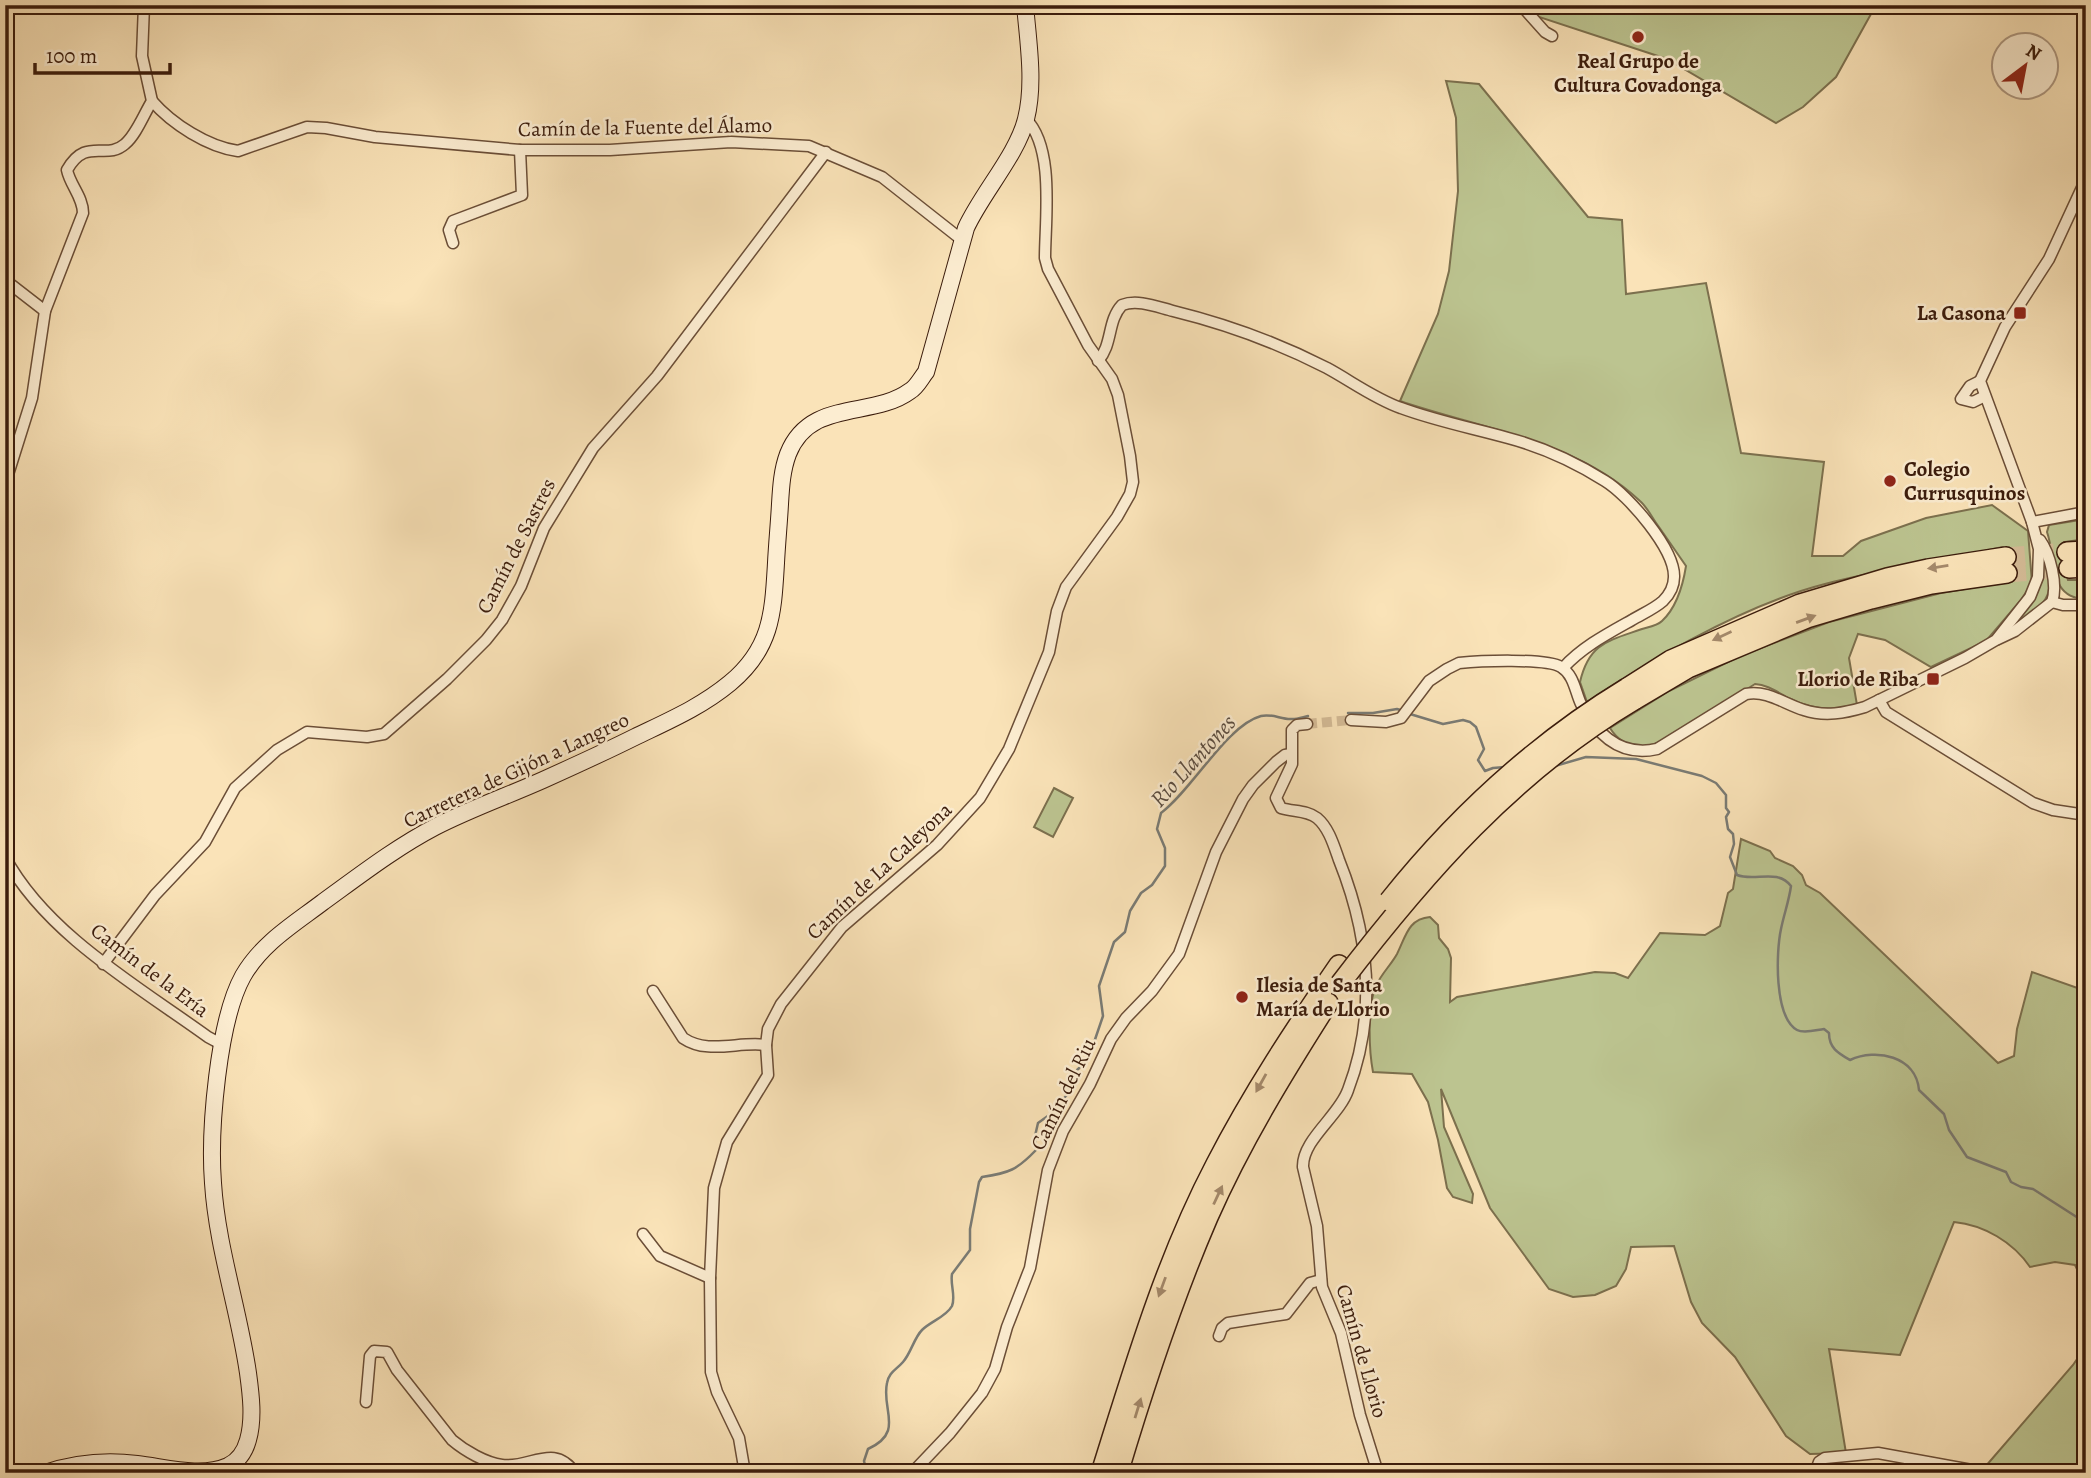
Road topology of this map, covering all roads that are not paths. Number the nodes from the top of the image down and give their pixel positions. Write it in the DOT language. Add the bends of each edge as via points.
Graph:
graph roads {
  1 [pos="144,5"];
  2 [pos="1025,5"];
  3 [pos="1521,5"];
  4 [pos="1552,36"];
  5 [pos="152,101"];
  6 [pos="1026,119"];
  7 [pos="520,150"];
  8 [pos="826,152"];
  9 [pos="2086,179"];
  10 [pos="962,240"];
  11 [pos="453,243"];
  12 [pos="5,280"];
  13 [pos="45,311"];
  14 [pos="1098,361"];
  15 [pos="1980,381"];
  16 [pos="1985,396"];
  17 [pos="5,484"];
  18 [pos="2086,512"];
  19 [pos="2034,527"];
  20 [pos="2006,565"];
  21 [pos="2052,602"];
  22 [pos="2086,605"];
  23 [pos="1996,640"];
  24 [pos="1563,668"];
  25 [pos="1879,700"];
  26 [pos="1351,720"];
  27 [pos="1307,724"];
  28 [pos="1292,754"];
  29 [pos="2086,815"];
  30 [pos="6,859"];
  31 [pos="103,964"];
  32 [pos="1339,974"];
  33 [pos="653,991"];
  34 [pos="223,1045"];
  35 [pos="766,1045"];
  36 [pos="643,1234"];
  37 [pos="710,1278"];
  38 [pos="1321,1280"];
  39 [pos="1219,1336"];
  40 [pos="366,1402"];
  41 [pos="45,1473"];
  42 [pos="575,1473"];
  43 [pos="745,1473"];
  44 [pos="912,1473"];
  45 [pos="1101,1473"];
  46 [pos="1118,1473"];
  47 [pos="1378,1473"];
  48 [pos="1815,1473"];
  49 [pos="1988,1473"];
  1 -- 5 [label="street" via="142,57"];
  2 -- 6 [label="street, Carretera de Gijón a Langreo"];
  3 -- 4 [label="street"];
  5 -- 7 [label="street, Camín de la Fuente del Álamo" via="162,113 228,149 249,148 307,127"];
  5 -- 13 [label="street" via="126,144 80,154 66,170 83,213"];
  6 -- 10 [label="street, Carretera de Gijón a Langreo"];
  6 -- 14 [label="street, Camín de La Caleyona" via="1037,139 1047,177 1048,270"];
  7 -- 8 [label="street, Camín de la Fuente del Álamo" via="730,142 809,146"];
  7 -- 11 [label="street" via="522,195 453,220 449,230"];
  8 -- 10 [label="street, Camín de la Fuente del Álamo" via="883,177"];
  8 -- 31 [label="street, Camín de Sastres" via="657,376 593,448 544,527 521,586 486,640 384,734 307,732 277,750 235,788 205,842 155,895"];
  9 -- 15 [label="street" via="2049,259 2005,327"];
  10 -- 34 [label="street, Carretera de Gijón a Langreo" via="934,349 913,390 811,424 787,456 774,609 766,639 751,663 695,708 433,828 277,936 242,978"];
  12 -- 13 [label="street"];
  13 -- 17 [label="street" via="32,398"];
  14 -- 24 [label="street" via="1122,305 1138,303 1217,321 1325,367 1401,408 1554,454 1616,488 1648,523 1669,556 1672,587 1662,601 1584,648"];
  14 -- 35 [label="street, Camín de La Caleyona" via="1118,396 1133,482 1117,517 1066,587 1049,652 1004,760 970,812 842,927 773,1018"];
  15 -- 16 [label="street"];
  15 -- 16 [label="street" via="1961,399 1973,402"];
  16 -- 19 [label="street"];
  18 -- 19 [label="street"];
  19 -- 21 [label="street" via="2045,547"];
  19 -- 23 [label="street" via="2038,577 2030,597"];
  20 -- 32 [label="highway, bridge" via="1807,618 1630,694 1479,821"];
  21 -- 22 [label="street"];
  21 -- 23 [label="street"];
  23 -- 25 [label="street"];
  24 -- 25 [label="street" via="1603,735 1627,750 1641,752 1657,749 1746,694 1757,692 1821,714 1849,712"];
  24 -- 26 [label="street" via="1544,662 1459,663 1429,681 1395,721"];
  25 -- 29 [label="street" via="1886,712 2033,803"];
  27 -- 28 [label="street, Camín de Llorio" via="1292,730"];
  28 -- 38 [label="street, Camín de Llorio" via="1276,799 1281,808 1312,815 1324,825 1343,870 1367,966 1364,1026 1348,1093 1302,1160 1319,1234"];
  28 -- 44 [label="street, Camín del Riu" via="1276,762 1243,799 1216,852 1179,954 1111,1039 1048,1170 1030,1268 995,1369 982,1393"];
  30 -- 31 [label="street, Camín de la Ería" via="32,896"];
  31 -- 34 [label="street, Camín de la Ería"];
  32 -- 45 [label="highway, one-way" via="1273,1061 1193,1210 1158,1297"];
  46 -- 32 [label="highway, one-way" via="1149,1372 1208,1217"];
  33 -- 35 [label="street" via="689,1042 721,1047"];
  34 -- 41 [label="street, Carretera de Gijón a Langreo" via="211,1143 213,1186 250,1393 245,1449 227,1467 212,1472 100,1463"];
  35 -- 37 [label="street, Camín de La Caleyona" via="768,1074 727,1142 718,1169"];
  36 -- 37 [label="street" via="660,1256"];
  37 -- 43 [label="street, Camín de La Caleyona" via="711,1372 739,1438"];
  38 -- 39 [label="street" via="1310,1283 1286,1314 1228,1323"];
  38 -- 47 [label="street, Camín de Llorio" via="1341,1333"];
  40 -- 42 [label="street" via="370,1356 381,1350 461,1447 501,1465 558,1458"];
  48 -- 49 [label="street" via="1825,1458 1871,1453"];
}
